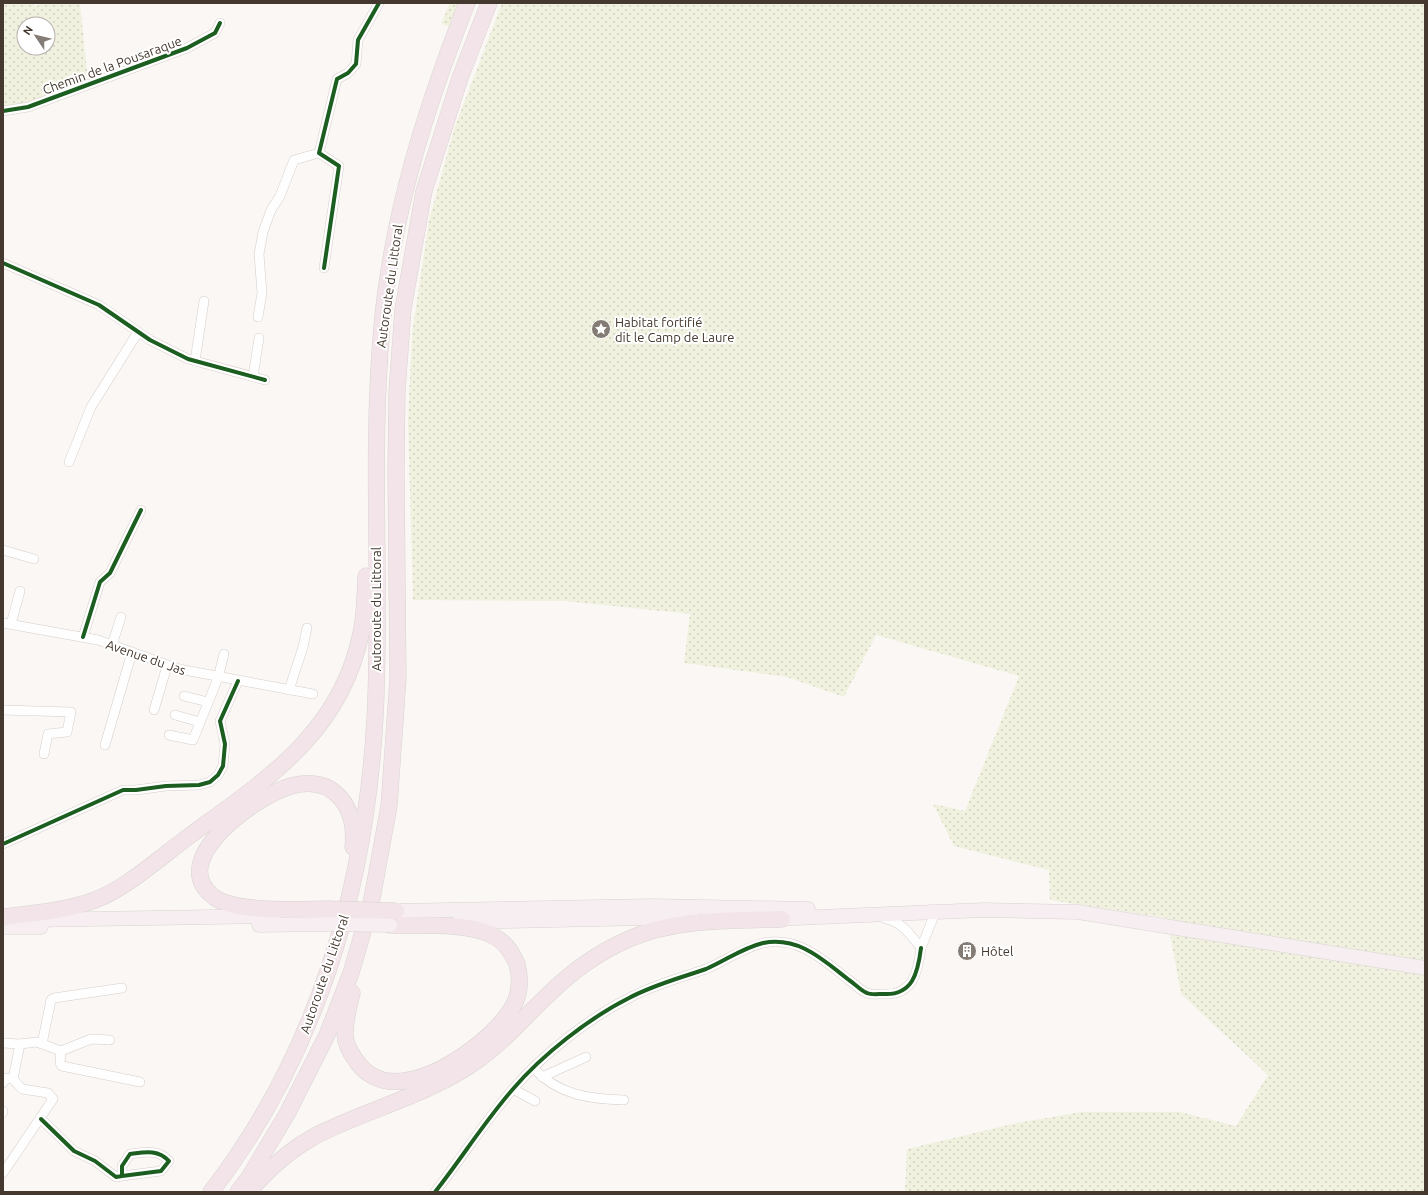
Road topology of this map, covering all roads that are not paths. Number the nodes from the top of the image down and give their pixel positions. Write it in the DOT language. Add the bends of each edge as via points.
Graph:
graph roads {
  1 [pos="379,3"];
  2 [pos="467,3"];
  3 [pos="489,3"];
  4 [pos="220,23"];
  5 [pos="3,111"];
  6 [pos="318,153"];
  7 [pos="3,263"];
  8 [pos="324,268"];
  9 [pos="204,301"];
  10 [pos="258,317"];
  11 [pos="138,332"];
  12 [pos="259,338"];
  13 [pos="195,361"];
  14 [pos="253,377"];
  15 [pos="265,380"];
  16 [pos="377,391"];
  17 [pos="69,462"];
  18 [pos="141,510"];
  19 [pos="3,550"];
  20 [pos="34,559"];
  21 [pos="20,591"];
  22 [pos="121,617"];
  23 [pos="7,623"];
  24 [pos="307,628"];
  25 [pos="83,637"];
  26 [pos="112,645"];
  27 [pos="132,652"];
  28 [pos="224,654"];
  29 [pos="167,666"];
  30 [pos="218,678"];
  31 [pos="398,679"];
  32 [pos="238,681"];
  33 [pos="289,690"];
  34 [pos="313,694"];
  35 [pos="184,696"];
  36 [pos="208,702"];
  37 [pos="3,710"];
  38 [pos="154,710"];
  39 [pos="175,715"];
  40 [pos="200,722"];
  41 [pos="169,735"];
  42 [pos="105,745"];
  43 [pos="44,754"];
  44 [pos="3,844"];
  45 [pos="924,910"];
  46 [pos="327,916"];
  47 [pos="396,916"];
  48 [pos="877,916"];
  49 [pos="3,917"];
  50 [pos="782,919"];
  51 [pos="3,920"];
  52 [pos="3,927"];
  53 [pos="908,931"];
  54 [pos="921,948"];
  55 [pos="1425,968"];
  56 [pos="122,988"];
  57 [pos="110,1040"];
  58 [pos="3,1043"];
  59 [pos="20,1044"];
  60 [pos="42,1044"];
  61 [pos="61,1051"];
  62 [pos="586,1057"];
  63 [pos="533,1068"];
  64 [pos="542,1077"];
  65 [pos="13,1079"];
  66 [pos="140,1082"];
  67 [pos="3,1083"];
  68 [pos="512,1089"];
  69 [pos="276,1091"];
  70 [pos="624,1100"];
  71 [pos="535,1101"];
  72 [pos="40,1119"];
  73 [pos="3,1173"];
  74 [pos="122,1176"];
  75 [pos="211,1192"];
  76 [pos="238,1192"];
  77 [pos="249,1192"];
  78 [pos="435,1192"];
  1 -- 6 [label="street" via="358,40 356,64 337,80"];
  2 -- 16 [label="highway, Autoroute du Littoral" via="439,73 399,212 389,266"];
  3 -- 31 [label="highway, Autoroute du Littoral" via="446,119 424,191 403,309 397,391"];
  4 -- 5 [label="street, Chemin de la Pousaraque" via="215,33 187,48 28,107"];
  6 -- 8 [label="street" via="339,166"];
  6 -- 10 [label="street" via="294,160 280,196 271,210 259,254 262,293"];
  7 -- 11 [label="street" via="99,305"];
  9 -- 13 [label="street"];
  11 -- 13 [label="street"];
  11 -- 17 [label="street" via="91,407"];
  12 -- 14 [label="street"];
  13 -- 14 [label="street"];
  14 -- 15 [label="street"];
  16 -- 49 [label="highway" via="365,605 361,634 351,668 330,712 306,743 260,784 116,889 96,900 74,907"];
  16 -- 69 [label="highway, Autoroute du Littoral" via="375,716 363,836 352,891 318,1001"];
  18 -- 25 [label="street" via="110,573 100,582"];
  19 -- 20 [label="street"];
  21 -- 23 [label="street"];
  22 -- 26 [label="street"];
  23 -- 25 [label="street, Avenue du Jas"];
  24 -- 33 [label="street"];
  25 -- 26 [label="street, Avenue du Jas"];
  26 -- 27 [label="street, Avenue du Jas"];
  27 -- 29 [label="street, Avenue du Jas"];
  27 -- 42 [label="street"];
  28 -- 30 [label="street"];
  29 -- 30 [label="street, Avenue du Jas"];
  29 -- 38 [label="street"];
  30 -- 32 [label="street, Avenue du Jas"];
  30 -- 36 [label="street"];
  31 -- 47 [label="highway" via="397,752 388,844 376,908 350,1002 345,1036 348,1049 364,1070 389,1082 420,1078 467,1054 506,1017 516,1001 519,982 515,958 502,941 481,931"];
  31 -- 76 [label="highway, Autoroute du Littoral" via="384,841 371,904 351,973 327,1035 306,1078"];
  32 -- 33 [label="street, Avenue du Jas"];
  32 -- 44 [label="street" via="220,721 225,744 223,766 210,782 123,790"];
  33 -- 34 [label="street, Avenue du Jas"];
  35 -- 36 [label="street"];
  36 -- 40 [label="street"];
  37 -- 43 [label="street" via="71,712 67,732 48,734"];
  39 -- 40 [label="street"];
  40 -- 41 [label="street" via="193,740"];
  45 -- 47 [label="main road" via="653,906"];
  45 -- 48 [label="main road"];
  45 -- 53 [label="street" via="907,923"];
  45 -- 54 [label="street"];
  45 -- 55 [label="main road" via="1078,912"];
  46 -- 47 [label="highway, bridge"];
  46 -- 51 [label="main road"];
  46 -- 52 [label="main road"];
  46 -- 69 [label="highway" via="221,901 203,884 200,864 205,850 224,827 252,805 291,786 308,784 324,787 338,795 348,806 354,823 351,868 336,933"];
  47 -- 50 [label="main road"];
  48 -- 50 [label="main road"];
  48 -- 53 [label="street" via="894,920"];
  50 -- 77 [label="highway" via="672,926 630,939 602,953 576,970 548,994 493,1049 475,1063 417,1094 342,1123 314,1137 288,1154"];
  53 -- 54 [label="street"];
  54 -- 63 [label="street" via="919,969 908,987 889,995 868,994 804,947 786,942 762,944 629,998 561,1044"];
  56 -- 60 [label="street" via="51,1000"];
  57 -- 61 [label="street" via="91,1039"];
  58 -- 59 [label="street"];
  59 -- 60 [label="street"];
  59 -- 65 [label="street"];
  60 -- 61 [label="street"];
  61 -- 66 [label="street" via="62,1066"];
  62 -- 64 [label="street"];
  63 -- 64 [label="street"];
  63 -- 68 [label="street"];
  64 -- 70 [label="street" via="559,1087 594,1099"];
  65 -- 67 [label="street" via="6,1078"];
  65 -- 72 [label="street" via="22,1089 48,1093 53,1099"];
  68 -- 71 [label="street"];
  68 -- 78 [label="street"];
  69 -- 75 [label="highway, Autoroute du Littoral" via="231,1167"];
  72 -- 73 [label="street"];
  72 -- 74 [label="street" via="74,1151 95,1161 116,1177"];
  74 -- 74 [label="street" via="161,1171 169,1162 162,1154 130,1154 122,1166"];
}
